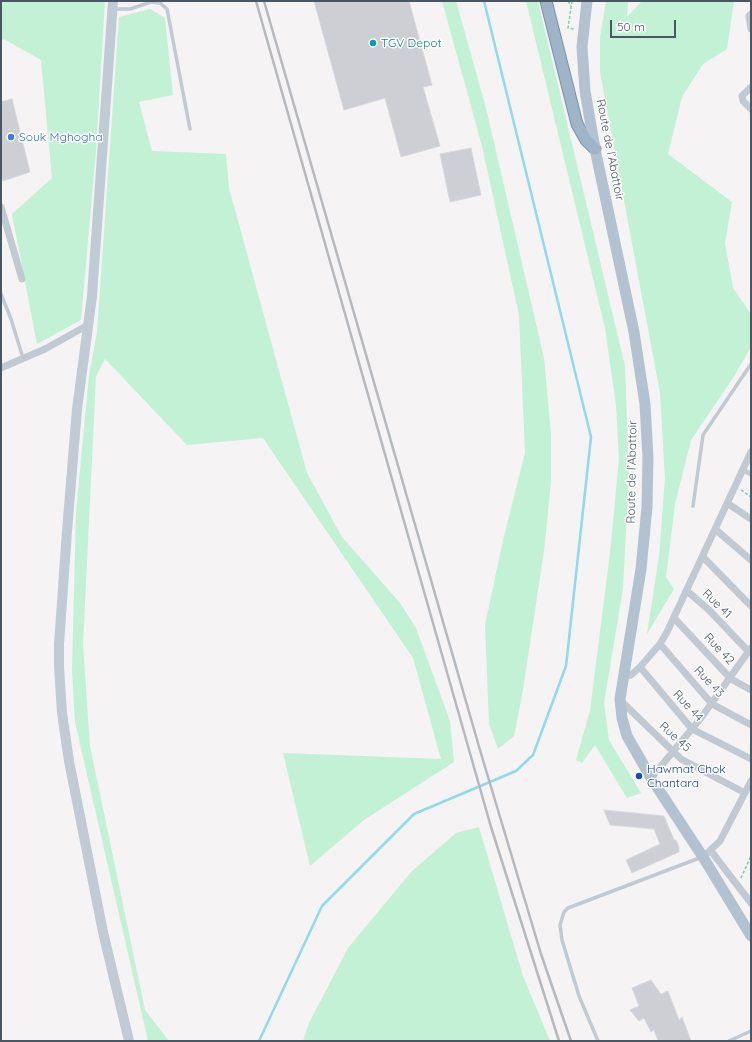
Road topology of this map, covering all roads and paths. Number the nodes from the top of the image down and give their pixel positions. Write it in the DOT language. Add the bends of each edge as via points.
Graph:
graph roads {
  1 [pos="546,1"];
  2 [pos="568,1"];
  3 [pos="572,1"];
  4 [pos="587,1"];
  5 [pos="113,5"];
  6 [pos="571,6"];
  7 [pos="751,14"];
  8 [pos="751,29"];
  9 [pos="583,31"];
  10 [pos="751,87"];
  11 [pos="751,109"];
  12 [pos="190,130"];
  13 [pos="595,149"];
  14 [pos="1,207"];
  15 [pos="22,279"];
  16 [pos="1,294"];
  17 [pos="88,325"];
  18 [pos="23,358"];
  19 [pos="751,364"];
  20 [pos="1,368"];
  21 [pos="751,452"];
  22 [pos="743,470"];
  23 [pos="751,474"];
  24 [pos="735,486"];
  25 [pos="751,497"];
  26 [pos="727,503"];
  27 [pos="693,506"];
  28 [pos="751,519"];
  29 [pos="715,529"];
  30 [pos="702,556"];
  31 [pos="751,560"];
  32 [pos="687,591"];
  33 [pos="751,606"];
  34 [pos="674,618"];
  35 [pos="660,644"];
  36 [pos="750,649"];
  37 [pos="640,667"];
  38 [pos="623,677"];
  39 [pos="731,679"];
  40 [pos="751,690"];
  41 [pos="620,699"];
  42 [pos="712,704"];
  43 [pos="751,724"];
  44 [pos="692,729"];
  45 [pos="672,752"];
  46 [pos="751,759"];
  47 [pos="651,778"];
  48 [pos="751,781"];
  49 [pos="745,793"];
  50 [pos="707,854"];
  51 [pos="751,856"];
  52 [pos="738,885"];
  53 [pos="751,903"];
  54 [pos="751,936"];
  55 [pos="751,1031"];
  56 [pos="129,1041"];
  57 [pos="598,1041"];
  58 [pos="729,1041"];
  1 -- 13 [label="highway" via="577,124 586,140"];
  2 -- 6 [label="path"];
  3 -- 6 [label="path"];
  4 -- 9 [label="main road, Route de l’Abattoir"];
  5 -- 12 [label="lane" via="130,9 151,2 160,3 166,9"];
  5 -- 17 [label="main road" via="99,211"];
  6 -- 9 [label="path" via="568,28"];
  7 -- 8 [label="street"];
  9 -- 13 [label="main road, Route de l’Abattoir" via="585,91"];
  10 -- 11 [label="street" via="742,96 743,101"];
  13 -- 38 [label="main road, Route de l’Abattoir" via="634,332 645,404 648,458 647,507 641,569"];
  14 -- 15 [label="street"];
  16 -- 18 [label="lane"];
  17 -- 18 [label="street"];
  17 -- 56 [label="main road" via="77,409 66,531 59,644 60,690 69,761 103,932"];
  18 -- 20 [label="street"];
  19 -- 27 [label="lane" via="703,435"];
  21 -- 22 [label="street"];
  22 -- 23 [label="street"];
  22 -- 24 [label="street"];
  24 -- 25 [label="path"];
  24 -- 26 [label="street"];
  26 -- 28 [label="street"];
  26 -- 29 [label="street"];
  29 -- 30 [label="street"];
  29 -- 31 [label="street"];
  30 -- 32 [label="street"];
  30 -- 33 [label="street"];
  32 -- 34 [label="street"];
  32 -- 36 [label="street, Rue 41"];
  34 -- 35 [label="street"];
  34 -- 39 [label="street, Rue 42"];
  35 -- 37 [label="street"];
  35 -- 42 [label="street, Rue 43"];
  36 -- 39 [label="street"];
  37 -- 38 [label="street" via="631,675"];
  37 -- 44 [label="street, Rue 44"];
  38 -- 41 [label="main road, Route de l’Abattoir"];
  39 -- 40 [label="street, Rue 42"];
  39 -- 42 [label="street"];
  41 -- 45 [label="street, Rue 45"];
  41 -- 47 [label="main road, Route de l’Abattoir" via="627,736"];
  42 -- 43 [label="street, Rue 43"];
  42 -- 44 [label="street"];
  44 -- 45 [label="street"];
  44 -- 46 [label="street, Rue 44"];
  45 -- 47 [label="street"];
  45 -- 49 [label="street, Rue 45" via="687,763"];
  47 -- 50 [label="main road, Route de l’Abattoir"];
  48 -- 49 [label="street"];
  49 -- 50 [label="street" via="720,841"];
  50 -- 52 [label="street"];
  50 -- 54 [label="main road, Route de l’Abattoir"];
  50 -- 57 [label="lane" via="568,908 564,912 560,925 562,940 579,996"];
  51 -- 52 [label="path"];
  52 -- 53 [label="street"];
  55 -- 58 [label="lane"];
}
